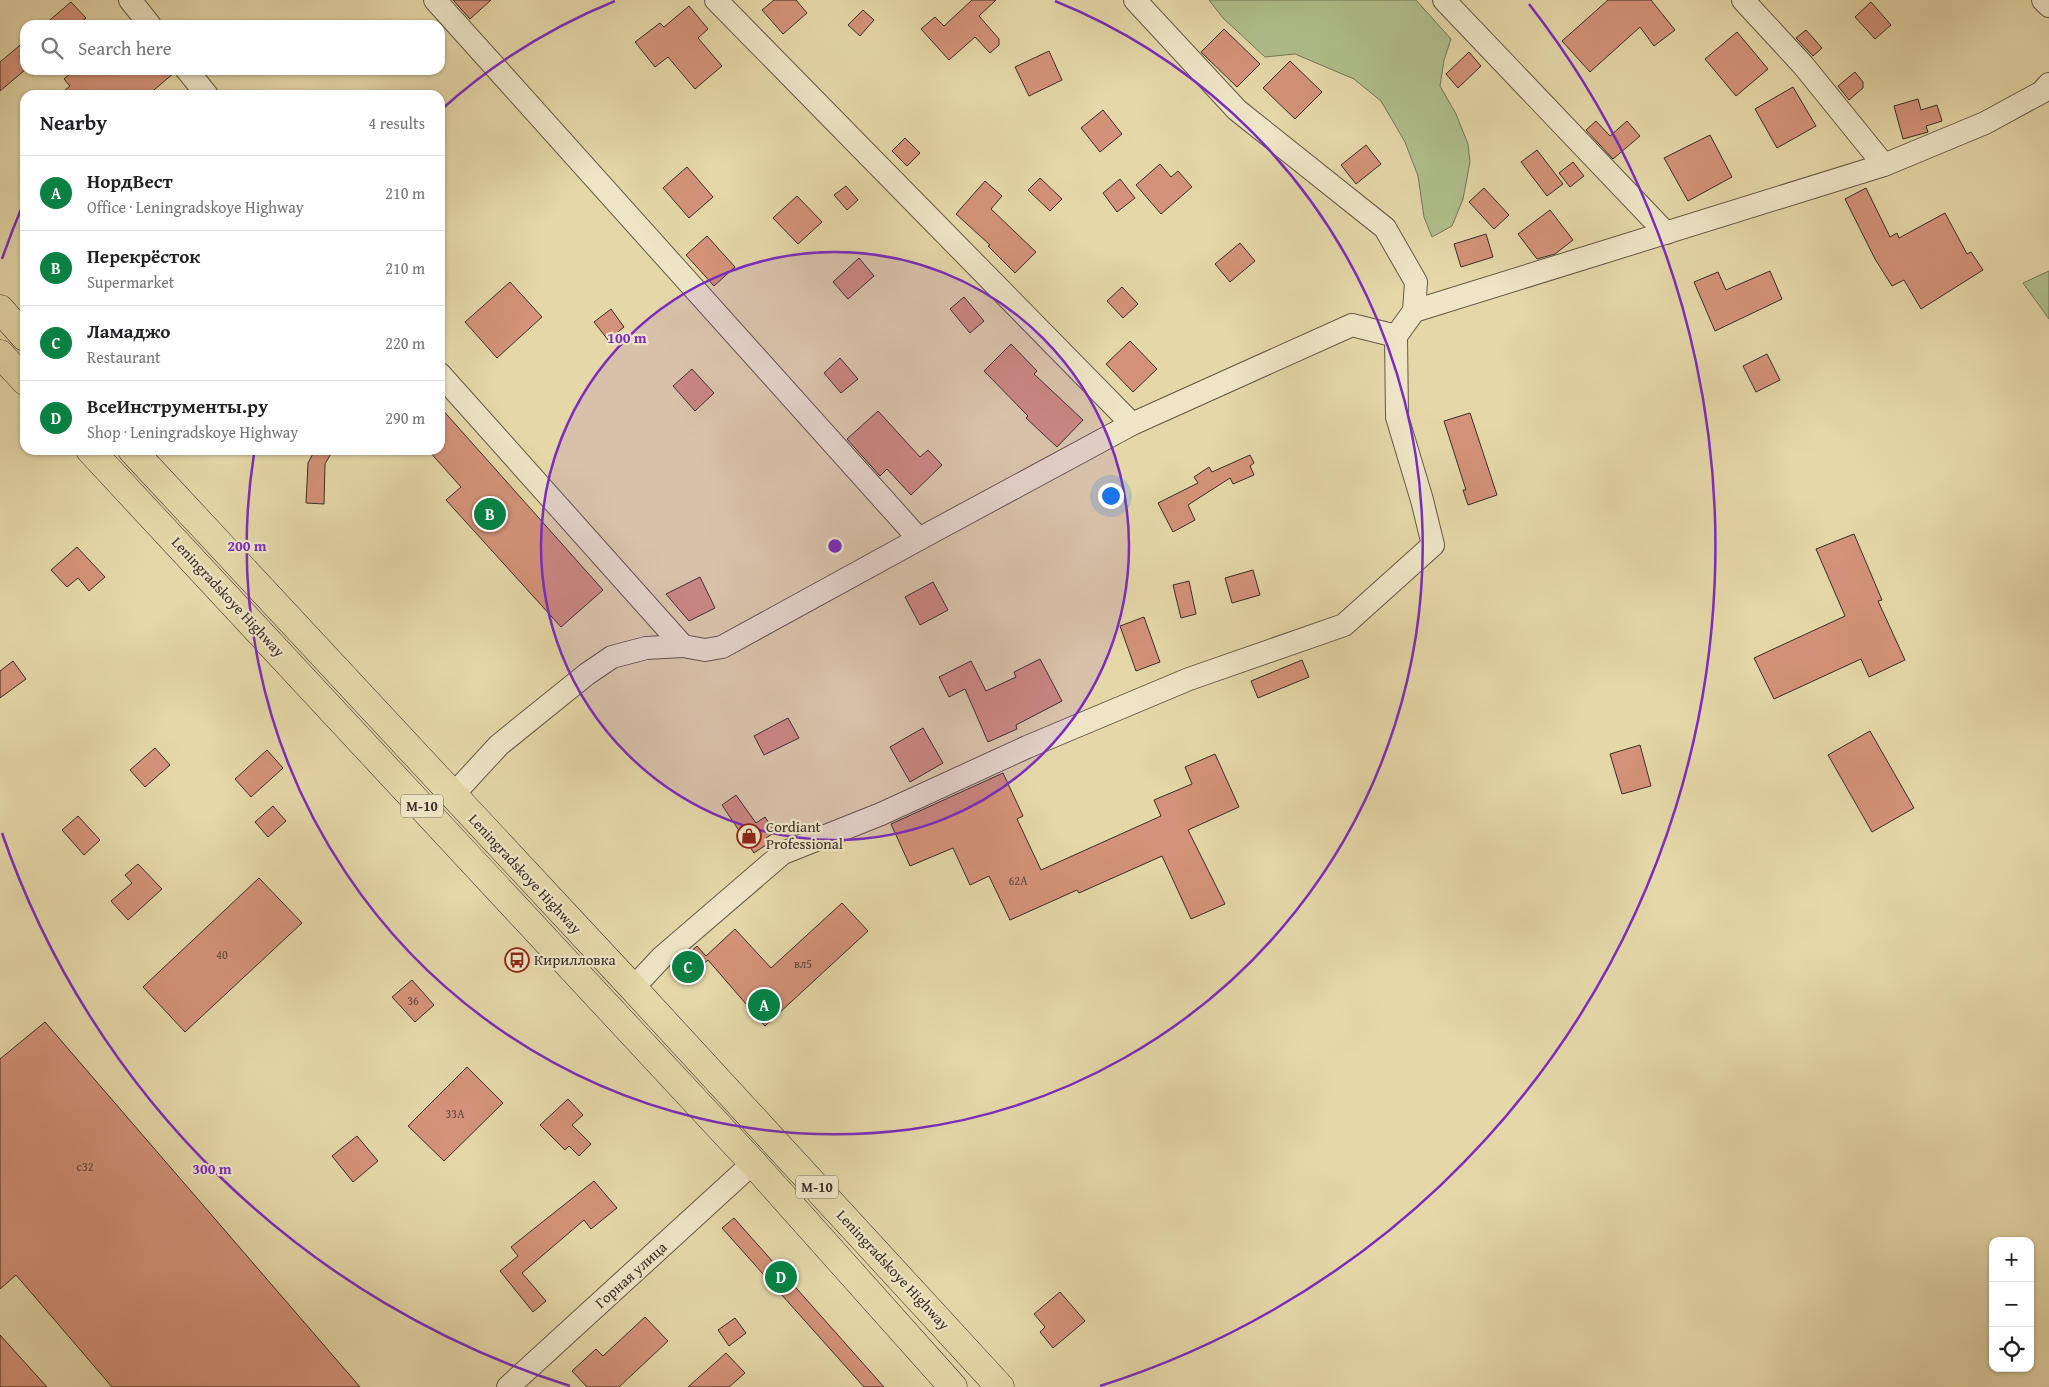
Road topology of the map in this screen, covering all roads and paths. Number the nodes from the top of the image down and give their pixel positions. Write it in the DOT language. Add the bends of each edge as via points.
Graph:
graph roads {
  1 [pos="130,0"];
  2 [pos="435,0"];
  3 [pos="716,0"];
  4 [pos="1135,0"];
  5 [pos="1444,0"];
  6 [pos="1743,0"];
  7 [pos="2043,0"];
  8 [pos="2049,6"];
  9 [pos="146,20"];
  10 [pos="191,75"];
  11 [pos="2049,84"];
  12 [pos="203,90"];
  13 [pos="1884,165"];
  14 [pos="1666,233"];
  15 [pos="0,310"];
  16 [pos="1414,312"];
  17 [pos="20,332"];
  18 [pos="1396,336"];
  19 [pos="0,354"];
  20 [pos="20,376"];
  21 [pos="445,380"];
  22 [pos="1132,424"];
  23 [pos="95,455"];
  24 [pos="137,455"];
  25 [pos="919,539"];
  26 [pos="682,646"];
  27 [pos="452,796"];
  28 [pos="633,988"];
  29 [pos="753,1163"];
  30 [pos="508,1387"];
  31 [pos="953,1387"];
  32 [pos="1000,1387"];
  1 -- 9 [label="street"];
  2 -- 25 [label="street"];
  3 -- 22 [label="street"];
  4 -- 16 [label="street" via="1237,110 1385,228 1416,282"];
  5 -- 14 [label="street"];
  6 -- 13 [label="street" via="1803,65"];
  7 -- 8 [label="street"];
  10 -- 12 [label="street"];
  11 -- 13 [label="street" via="2042,92 1985,123"];
  13 -- 14 [label="street"];
  14 -- 16 [label="street"];
  15 -- 17 [label="highway"];
  16 -- 18 [label="street"];
  18 -- 22 [label="street" via="1352,325"];
  18 -- 28 [label="street" via="1397,417 1432,545 1344,625 1189,679 881,814 783,853 662,957"];
  19 -- 20 [label="highway"];
  21 -- 26 [label="street"];
  22 -- 25 [label="street"];
  23 -- 29 [label="highway, Leningradskoye Highway / М-10"];
  24 -- 27 [label="highway, Leningradskoye Highway / М-10"];
  25 -- 26 [label="street" via="722,647 705,650"];
  26 -- 27 [label="street" via="646,648 612,657 499,745"];
  27 -- 28 [label="highway, Leningradskoye Highway / М-10"];
  28 -- 32 [label="highway, Leningradskoye Highway / М-10"];
  29 -- 30 [label="street, Горная улица"];
  29 -- 31 [label="highway, Leningradskoye Highway / М-10"];
}
